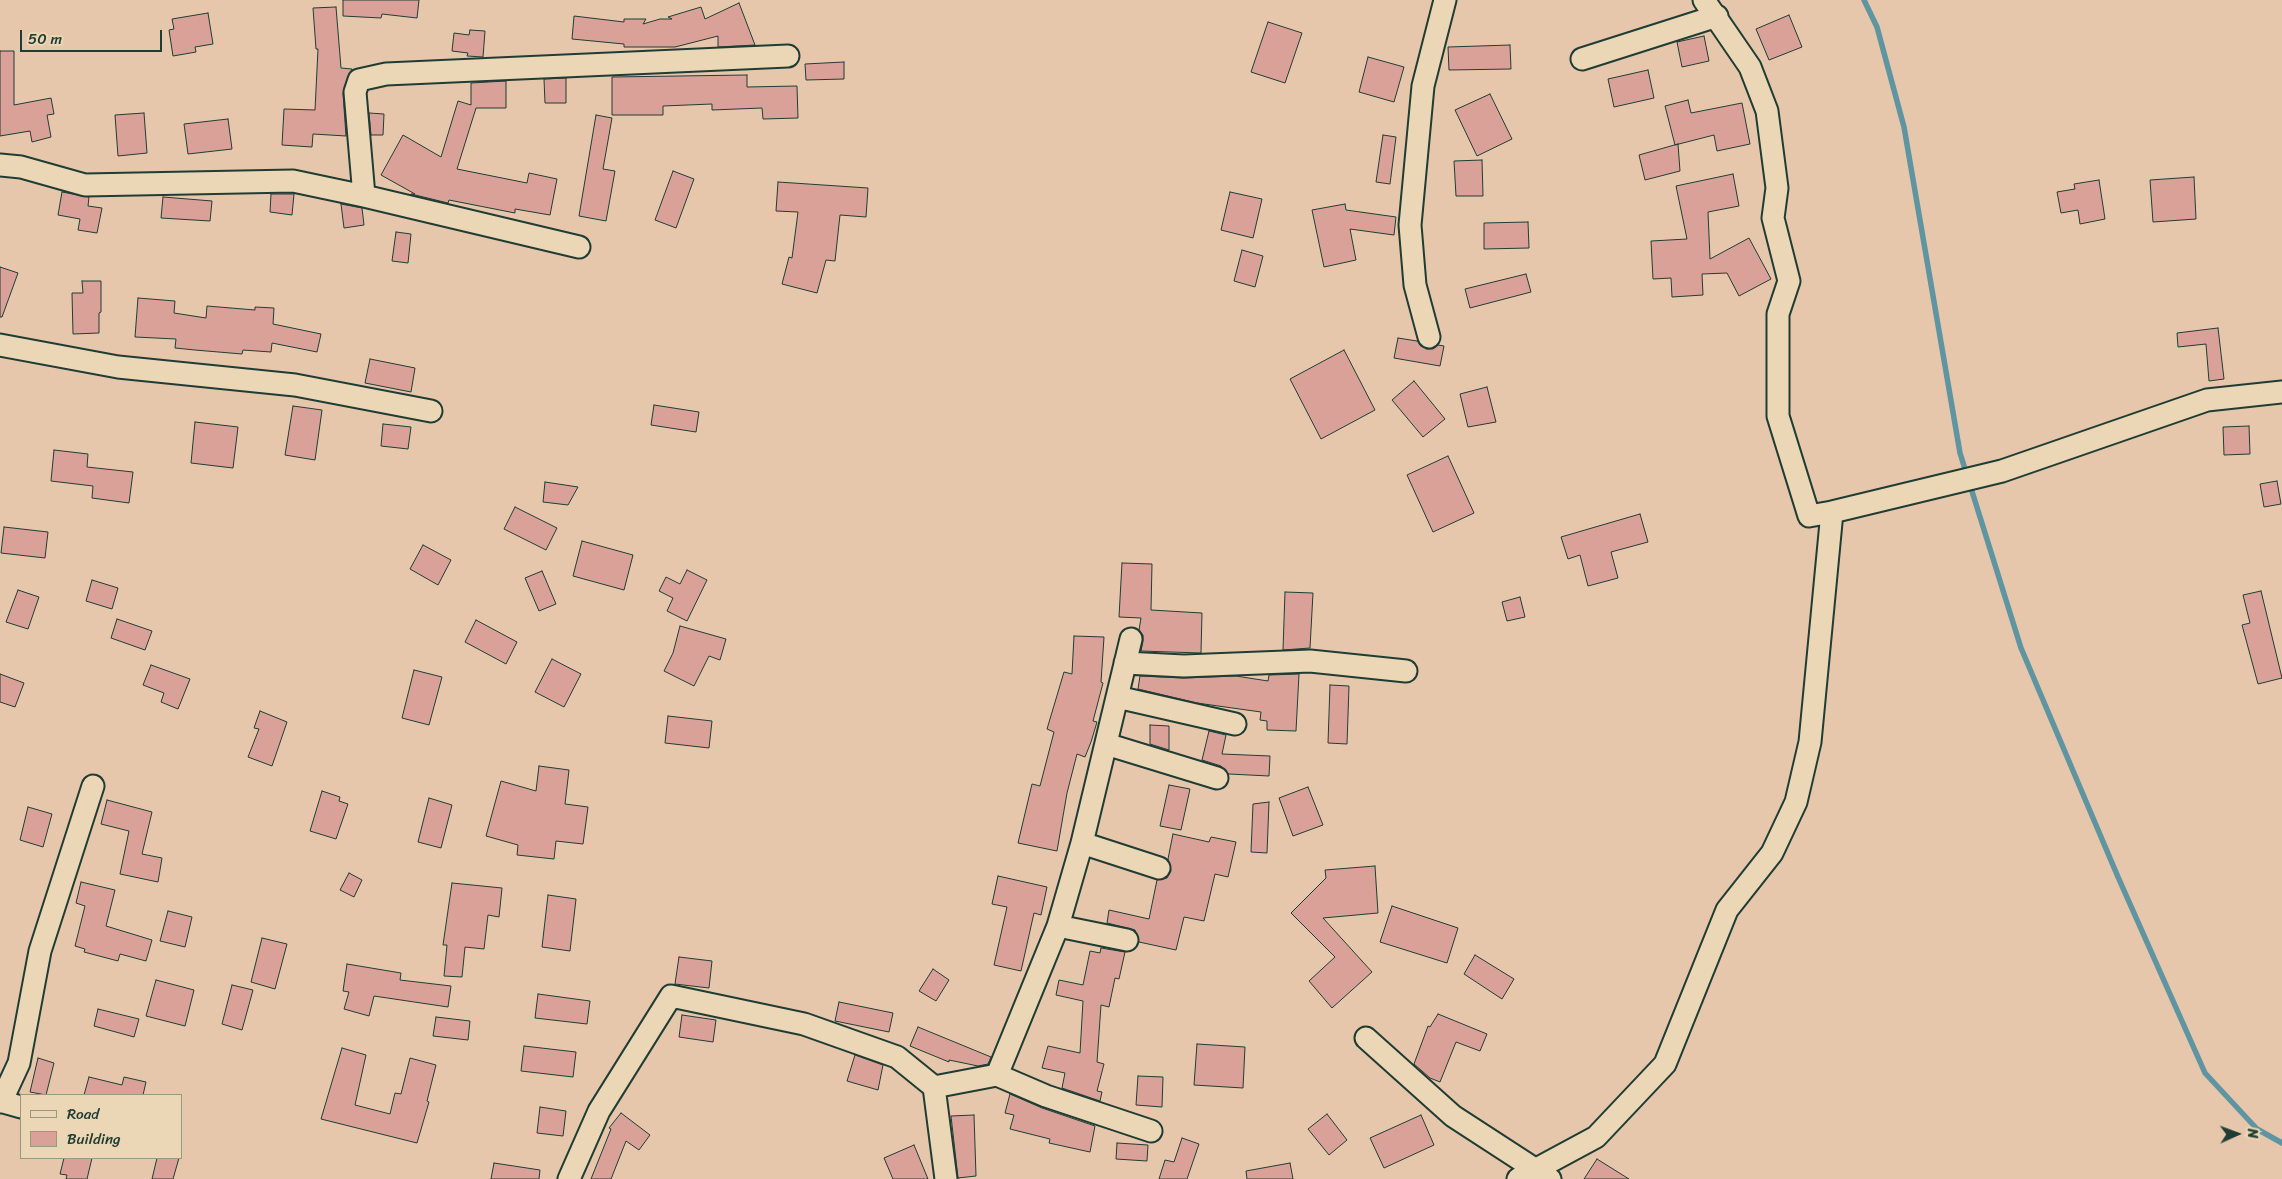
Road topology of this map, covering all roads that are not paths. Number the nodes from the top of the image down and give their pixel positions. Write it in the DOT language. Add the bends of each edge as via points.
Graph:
graph roads {
  1 [pos="1445,0"];
  2 [pos="1711,8"];
  3 [pos="788,56"];
  4 [pos="1582,59"];
  5 [pos="0,164"];
  6 [pos="364,196"];
  7 [pos="579,247"];
  8 [pos="1429,337"];
  9 [pos="0,344"];
  10 [pos="2282,392"];
  11 [pos="431,411"];
  12 [pos="1832,512"];
  13 [pos="1131,639"];
  14 [pos="1125,663"];
  15 [pos="1406,671"];
  16 [pos="1117,697"];
  17 [pos="1235,724"];
  18 [pos="1106,744"];
  19 [pos="1217,778"];
  20 [pos="93,786"];
  21 [pos="1082,843"];
  22 [pos="1159,868"];
  23 [pos="1058,926"];
  24 [pos="1128,940"];
  25 [pos="1366,1038"];
  26 [pos="997,1075"];
  27 [pos="934,1087"];
  28 [pos="0,1101"];
  29 [pos="20,1107"];
  30 [pos="1151,1131"];
  31 [pos="1534,1176"];
  32 [pos="570,1179"];
  33 [pos="946,1179"];
  1 -- 8 [label="street" via="1424,86 1410,225 1415,285"];
  2 -- 4 [label="street"];
  2 -- 12 [label="street" via="1750,68 1767,112 1777,188 1773,218 1789,281 1778,314 1778,416 1809,516"];
  3 -- 6 [label="street" via="386,74 359,80 354,92"];
  5 -- 6 [label="street" via="85,185 293,182"];
  6 -- 7 [label="street"];
  9 -- 11 [label="street" via="118,367 295,385"];
  10 -- 12 [label="street" via="2207,400 2002,471"];
  12 -- 31 [label="street" via="1810,742 1796,802 1772,853 1726,910 1665,1064 1596,1136"];
  13 -- 14 [label="street"];
  14 -- 15 [label="street" via="1184,666 1310,661"];
  14 -- 16 [label="street"];
  16 -- 17 [label="street"];
  16 -- 18 [label="street"];
  18 -- 19 [label="street"];
  18 -- 21 [label="street"];
  20 -- 28 [label="street" via="40,951 19,1063"];
  21 -- 22 [label="street"];
  21 -- 23 [label="street"];
  23 -- 24 [label="street"];
  23 -- 26 [label="street"];
  25 -- 31 [label="street" via="1452,1116"];
  26 -- 27 [label="street"];
  26 -- 30 [label="street" via="1046,1096"];
  27 -- 32 [label="street" via="897,1057 804,1024 671,996 599,1111"];
  27 -- 33 [label="street"];
  28 -- 29 [label="street"];
}
